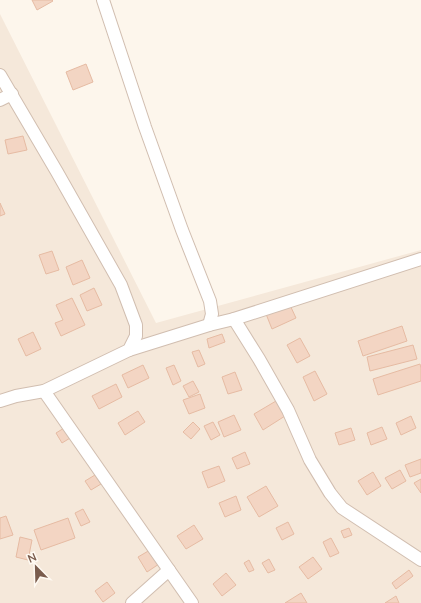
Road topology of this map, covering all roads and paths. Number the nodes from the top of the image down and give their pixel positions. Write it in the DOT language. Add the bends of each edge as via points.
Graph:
graph roads {
  1 [pos="103,0"];
  2 [pos="0,75"];
  3 [pos="12,94"];
  4 [pos="0,100"];
  5 [pos="421,259"];
  6 [pos="234,319"];
  7 [pos="209,325"];
  8 [pos="129,350"];
  9 [pos="44,391"];
  10 [pos="0,401"];
  11 [pos="421,560"];
  12 [pos="169,570"];
  13 [pos="132,603"];
  14 [pos="192,603"];
  1 -- 7 [label="street" via="182,230 210,301 212,314"];
  2 -- 3 [label="street"];
  3 -- 4 [label="street"];
  3 -- 8 [label="street" via="121,285 136,325 136,336"];
  5 -- 6 [label="street"];
  6 -- 7 [label="street"];
  6 -- 11 [label="street" via="288,410 310,460 330,493 342,508"];
  7 -- 8 [label="street"];
  8 -- 9 [label="street"];
  9 -- 10 [label="street"];
  9 -- 12 [label="street"];
  12 -- 13 [label="street"];
  12 -- 14 [label="street"];
}
